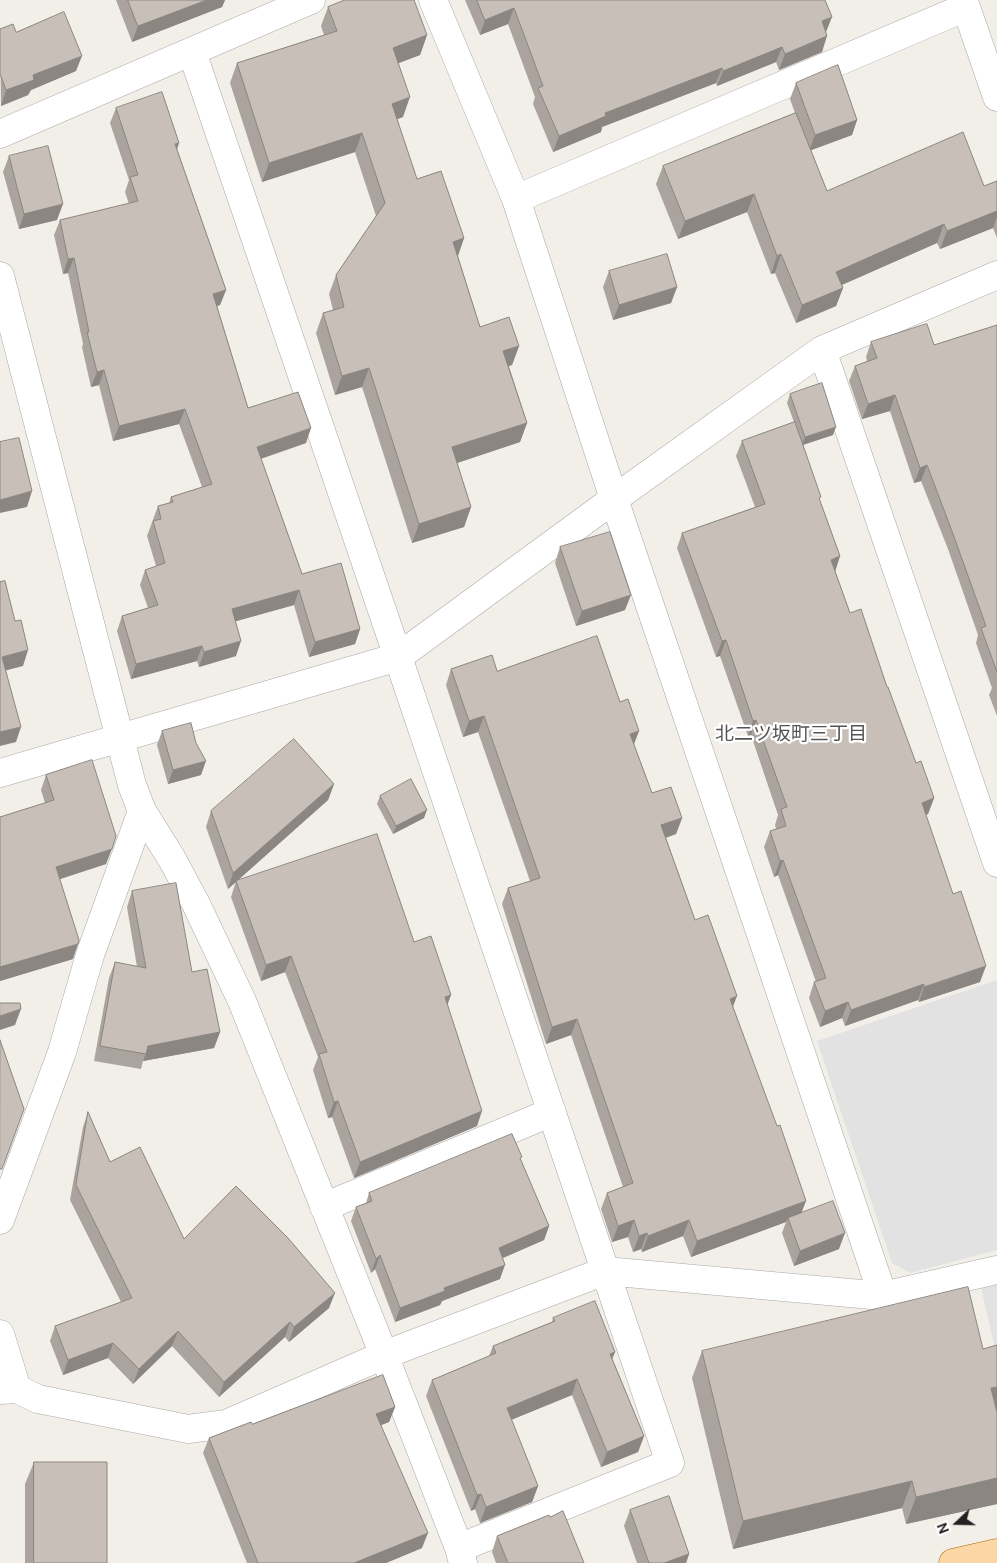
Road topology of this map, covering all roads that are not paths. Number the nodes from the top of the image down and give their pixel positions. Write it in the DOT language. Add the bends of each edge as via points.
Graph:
graph roads {
  1 [pos="312,0"];
  2 [pos="433,0"];
  3 [pos="192,52"];
  4 [pos="997,97"];
  5 [pos="0,134"];
  6 [pos="516,199"];
  7 [pos="997,275"];
  8 [pos="0,276"];
  9 [pos="822,350"];
  10 [pos="614,499"];
  11 [pos="398,657"];
  12 [pos="121,738"];
  13 [pos="0,773"];
  14 [pos="142,811"];
  15 [pos="997,863"];
  16 [pos="552,1112"];
  17 [pos="324,1207"];
  18 [pos="0,1220"];
  19 [pos="997,1270"];
  20 [pos="605,1271"];
  21 [pos="883,1296"];
  22 [pos="0,1334"];
  23 [pos="384,1355"];
  24 [pos="8,1389"];
  25 [pos="997,1553"];
  26 [pos="461,1556"];
  27 [pos="953,1563"];
  1 -- 3 [label="street"];
  2 -- 6 [label="street"];
  3 -- 5 [label="street"];
  3 -- 11 [label="street"];
  4 -- 6 [label="street" via="966,8"];
  6 -- 10 [label="street"];
  7 -- 9 [label="street"];
  8 -- 12 [label="street"];
  9 -- 10 [label="street"];
  9 -- 15 [label="street"];
  10 -- 11 [label="street"];
  10 -- 21 [label="street"];
  11 -- 12 [label="street"];
  11 -- 16 [label="street"];
  12 -- 13 [label="street"];
  12 -- 14 [label="street"];
  14 -- 17 [label="street" via="196,904 242,1002"];
  14 -- 18 [label="street" via="90,955 62,1052"];
  16 -- 17 [label="street"];
  16 -- 20 [label="street"];
  17 -- 23 [label="street"];
  19 -- 21 [label="street"];
  20 -- 21 [label="street"];
  20 -- 23 [label="street"];
  20 -- 26 [label="street" via="670,1464"];
  22 -- 24 [label="street"];
  23 -- 24 [label="street" via="226,1424 188,1429 38,1399"];
  23 -- 26 [label="street"];
  25 -- 27 [label="main road"];
}
